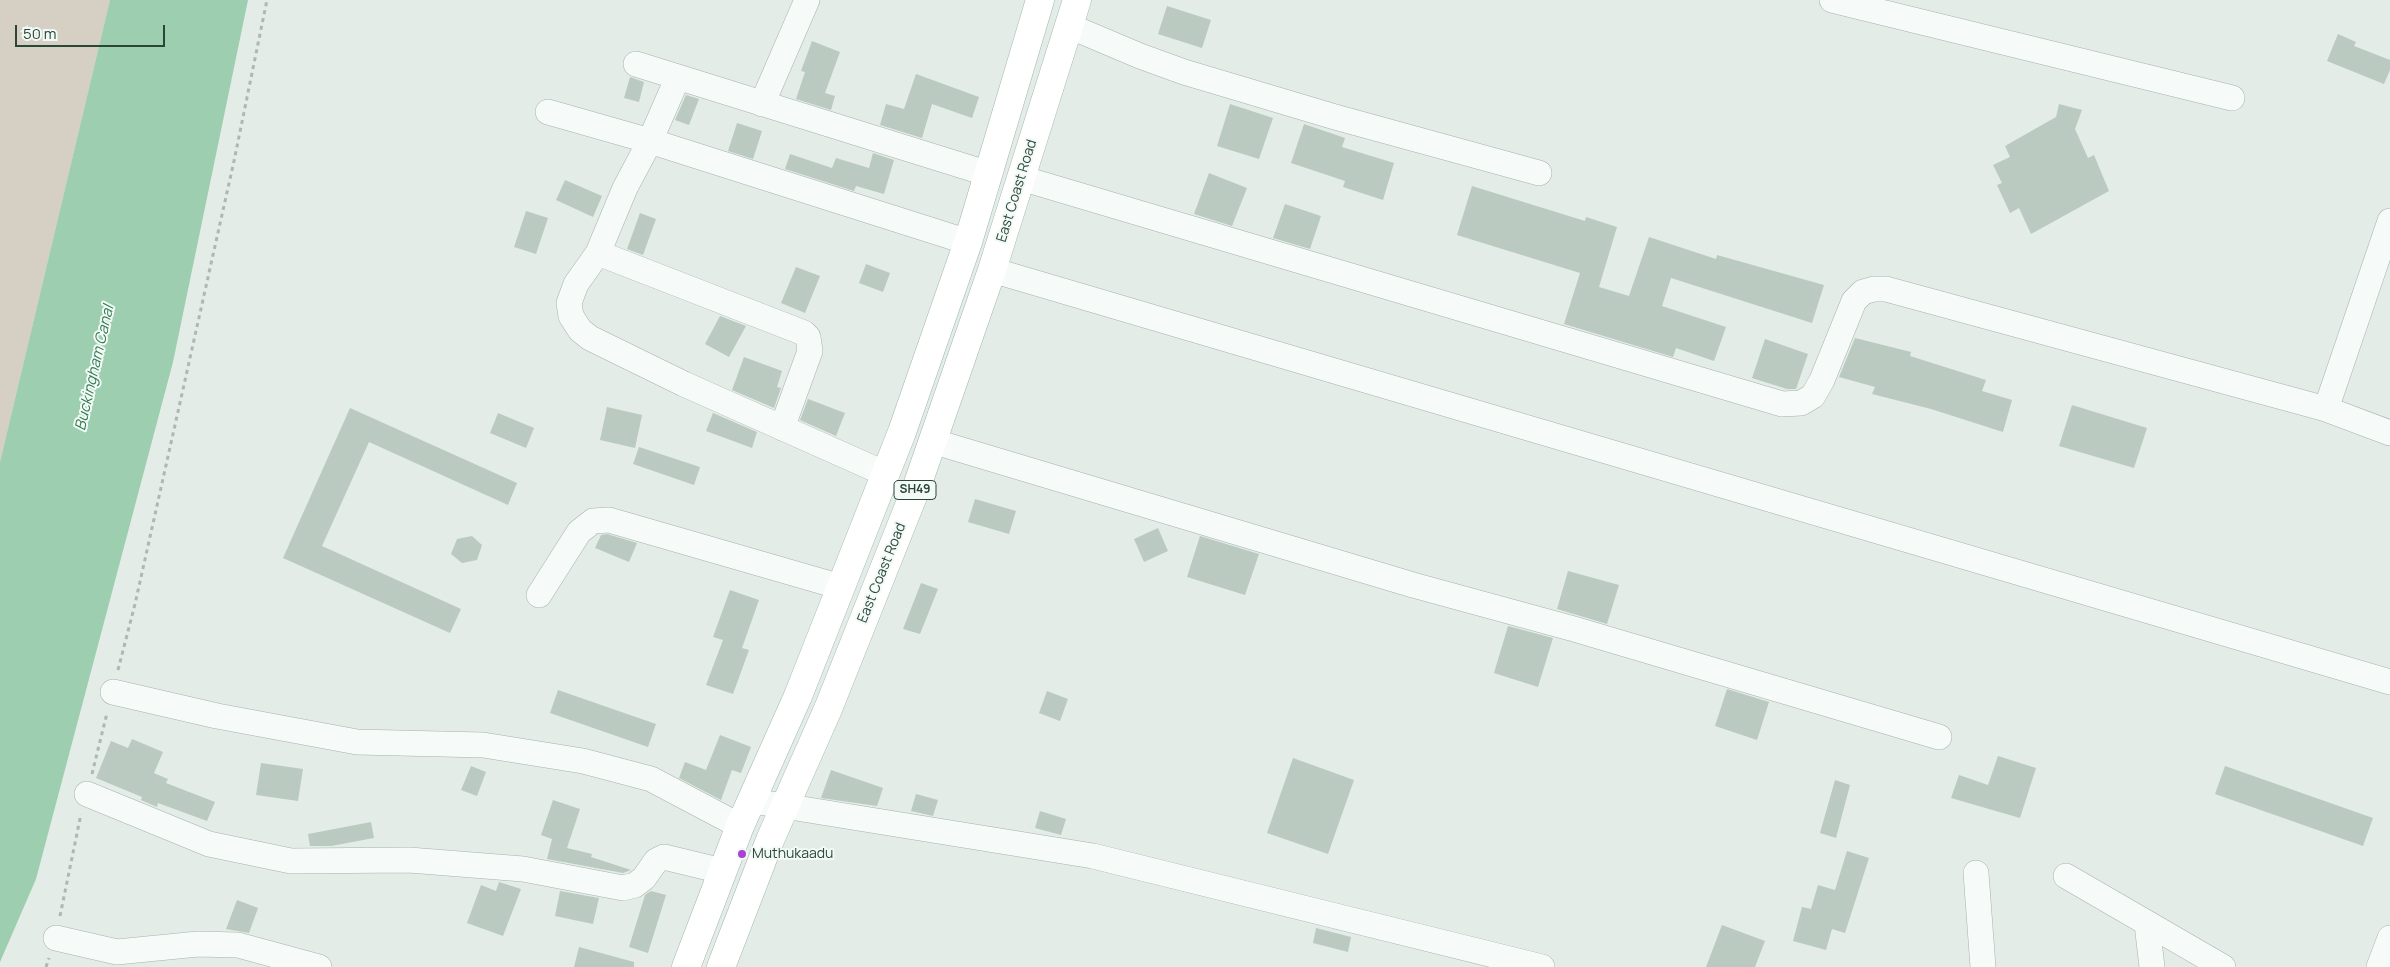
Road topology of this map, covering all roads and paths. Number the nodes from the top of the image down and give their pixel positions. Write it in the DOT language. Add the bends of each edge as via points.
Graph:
graph roads {
  1 [pos="267,0"];
  2 [pos="807,0"];
  3 [pos="1040,0"];
  4 [pos="1077,0"];
  5 [pos="1832,0"];
  6 [pos="1069,26"];
  7 [pos="636,64"];
  8 [pos="678,78"];
  9 [pos="2232,98"];
  10 [pos="762,104"];
  11 [pos="548,112"];
  12 [pos="650,141"];
  13 [pos="1539,173"];
  14 [pos="989,174"];
  15 [pos="1021,178"];
  16 [pos="2390,221"];
  17 [pos="968,242"];
  18 [pos="598,253"];
  19 [pos="992,270"];
  20 [pos="2326,409"];
  21 [pos="782,428"];
  22 [pos="2390,433"];
  23 [pos="932,441"];
  24 [pos="886,474"];
  25 [pos="841,587"];
  26 [pos="539,595"];
  27 [pos="2390,682"];
  28 [pos="113,692"];
  29 [pos="1939,737"];
  30 [pos="87,794"];
  31 [pos="753,800"];
  32 [pos="786,806"];
  33 [pos="740,826"];
  34 [pos="722,871"];
  35 [pos="1976,873"];
  36 [pos="2066,876"];
  37 [pos="2147,924"];
  38 [pos="56,938"];
  39 [pos="2390,938"];
  40 [pos="1499,962"];
  41 [pos="46,967"];
  42 [pos="319,967"];
  43 [pos="686,967"];
  44 [pos="721,967"];
  45 [pos="1542,967"];
  46 [pos="1983,967"];
  47 [pos="2152,967"];
  48 [pos="2223,967"];
  49 [pos="2379,967"];
  1 -- 28 [label="path" via="136,604"];
  2 -- 10 [label="street"];
  3 -- 14 [label="main road, SH49"];
  4 -- 6 [label="main road, East Coast Road / SH49"];
  5 -- 9 [label="street"];
  6 -- 13 [label="street" via="1184,72"];
  6 -- 15 [label="main road, East Coast Road / SH49"];
  7 -- 8 [label="street"];
  8 -- 10 [label="street"];
  8 -- 12 [label="street"];
  10 -- 14 [label="street"];
  11 -- 12 [label="street"];
  12 -- 17 [label="street"];
  12 -- 18 [label="street" via="625,188"];
  14 -- 17 [label="main road, SH49"];
  15 -- 19 [label="main road, East Coast Road / SH49"];
  15 -- 20 [label="street" via="1782,404 1801,403 1813,396 1854,301 1864,292 1874,289"];
  16 -- 20 [label="street"];
  17 -- 24 [label="main road, SH49"];
  18 -- 21 [label="street" via="576,284 570,303 571,316 580,330 684,384"];
  18 -- 21 [label="street" via="804,333 808,337 810,351"];
  19 -- 23 [label="main road, East Coast Road / SH49"];
  19 -- 27 [label="street"];
  20 -- 22 [label="street"];
  21 -- 24 [label="street"];
  23 -- 29 [label="street" via="1413,585"];
  23 -- 32 [label="main road, East Coast Road / SH49" via="828,709"];
  24 -- 25 [label="main road, SH49"];
  25 -- 26 [label="street" via="609,520 593,522 579,532"];
  25 -- 31 [label="main road, SH49"];
  28 -- 30 [label="path"];
  28 -- 33 [label="street" via="217,716 357,742 482,746 583,761 651,779"];
  30 -- 34 [label="street" via="208,844 290,861 409,860 523,869 623,888 635,885 656,861 664,857"];
  30 -- 38 [label="path"];
  31 -- 32 [label="street"];
  31 -- 33 [label="main road, SH49"];
  32 -- 40 [label="street" via="1093,856"];
  32 -- 44 [label="main road, East Coast Road / SH49"];
  33 -- 34 [label="main road, SH49"];
  34 -- 43 [label="main road, SH49"];
  35 -- 46 [label="street"];
  36 -- 37 [label="street"];
  37 -- 47 [label="street"];
  37 -- 48 [label="street"];
  38 -- 41 [label="path"];
  38 -- 42 [label="street" via="117,952 198,944 238,945"];
  39 -- 49 [label="street"];
  40 -- 45 [label="street"];
}
